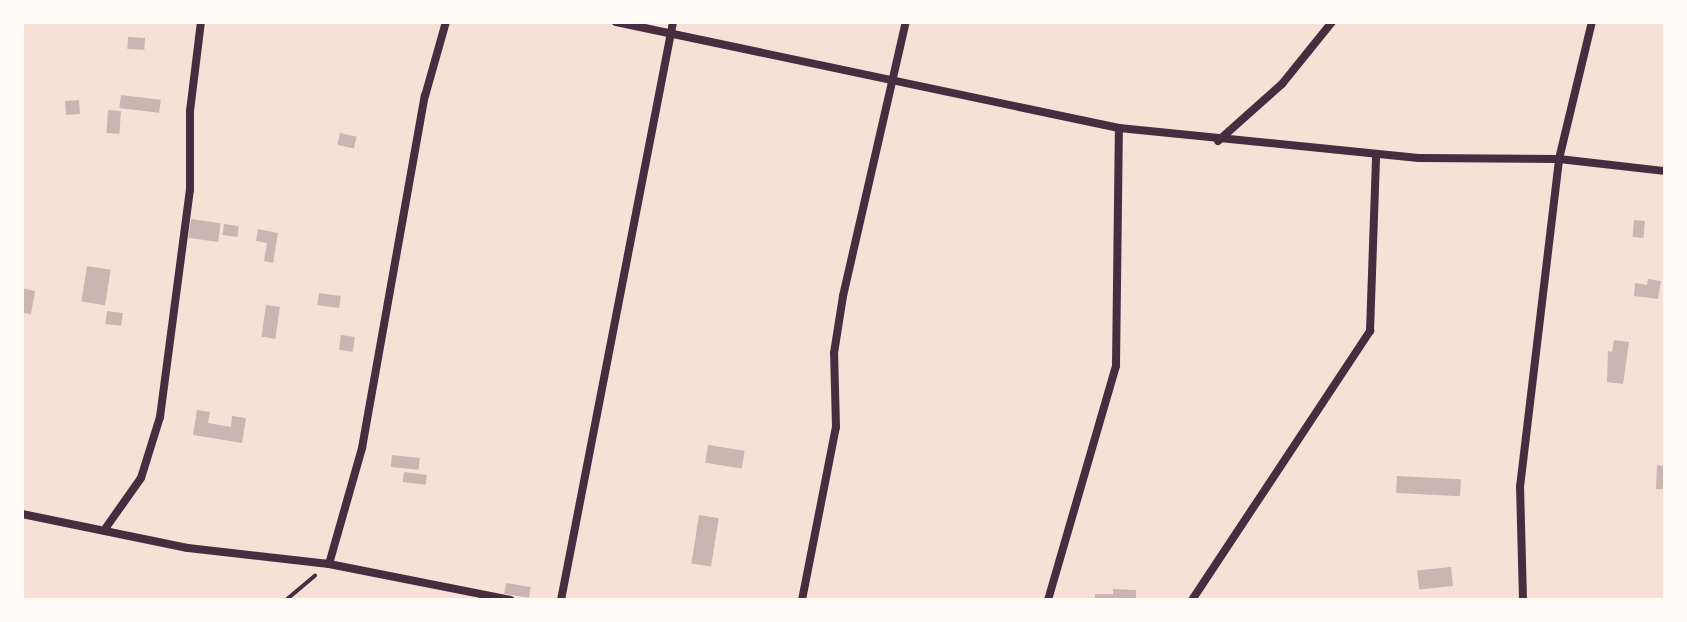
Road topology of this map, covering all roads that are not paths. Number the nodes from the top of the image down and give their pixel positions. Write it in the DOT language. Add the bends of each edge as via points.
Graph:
graph roads {
  1 [pos="201,22"];
  2 [pos="446,22"];
  3 [pos="616,22"];
  4 [pos="906,22"];
  5 [pos="1332,22"];
  6 [pos="1592,22"];
  7 [pos="672,27"];
  8 [pos="896,79"];
  9 [pos="1119,128"];
  10 [pos="1218,141"];
  11 [pos="1376,155"];
  12 [pos="1559,159"];
  13 [pos="1665,171"];
  14 [pos="22,514"];
  15 [pos="105,529"];
  16 [pos="329,564"];
  17 [pos="510,600"];
  18 [pos="561,600"];
  19 [pos="802,600"];
  20 [pos="1048,600"];
  21 [pos="1192,600"];
  22 [pos="1523,600"];
  1 -- 15 [label="street" via="190,111 190,190 160,417 141,478"];
  2 -- 16 [label="street" via="425,96 362,448"];
  3 -- 7 [label="street"];
  4 -- 8 [label="street"];
  5 -- 10 [label="street" via="1282,84"];
  6 -- 12 [label="street"];
  7 -- 8 [label="street"];
  7 -- 18 [label="street"];
  8 -- 9 [label="street"];
  8 -- 19 [label="street" via="843,296 834,353 836,427"];
  9 -- 10 [label="street"];
  9 -- 20 [label="street" via="1116,366"];
  10 -- 11 [label="street"];
  11 -- 12 [label="street"];
  11 -- 21 [label="street" via="1370,331"];
  12 -- 13 [label="street"];
  12 -- 22 [label="street" via="1520,487"];
  14 -- 15 [label="street"];
  15 -- 16 [label="street" via="188,548"];
  16 -- 17 [label="street"];
}
